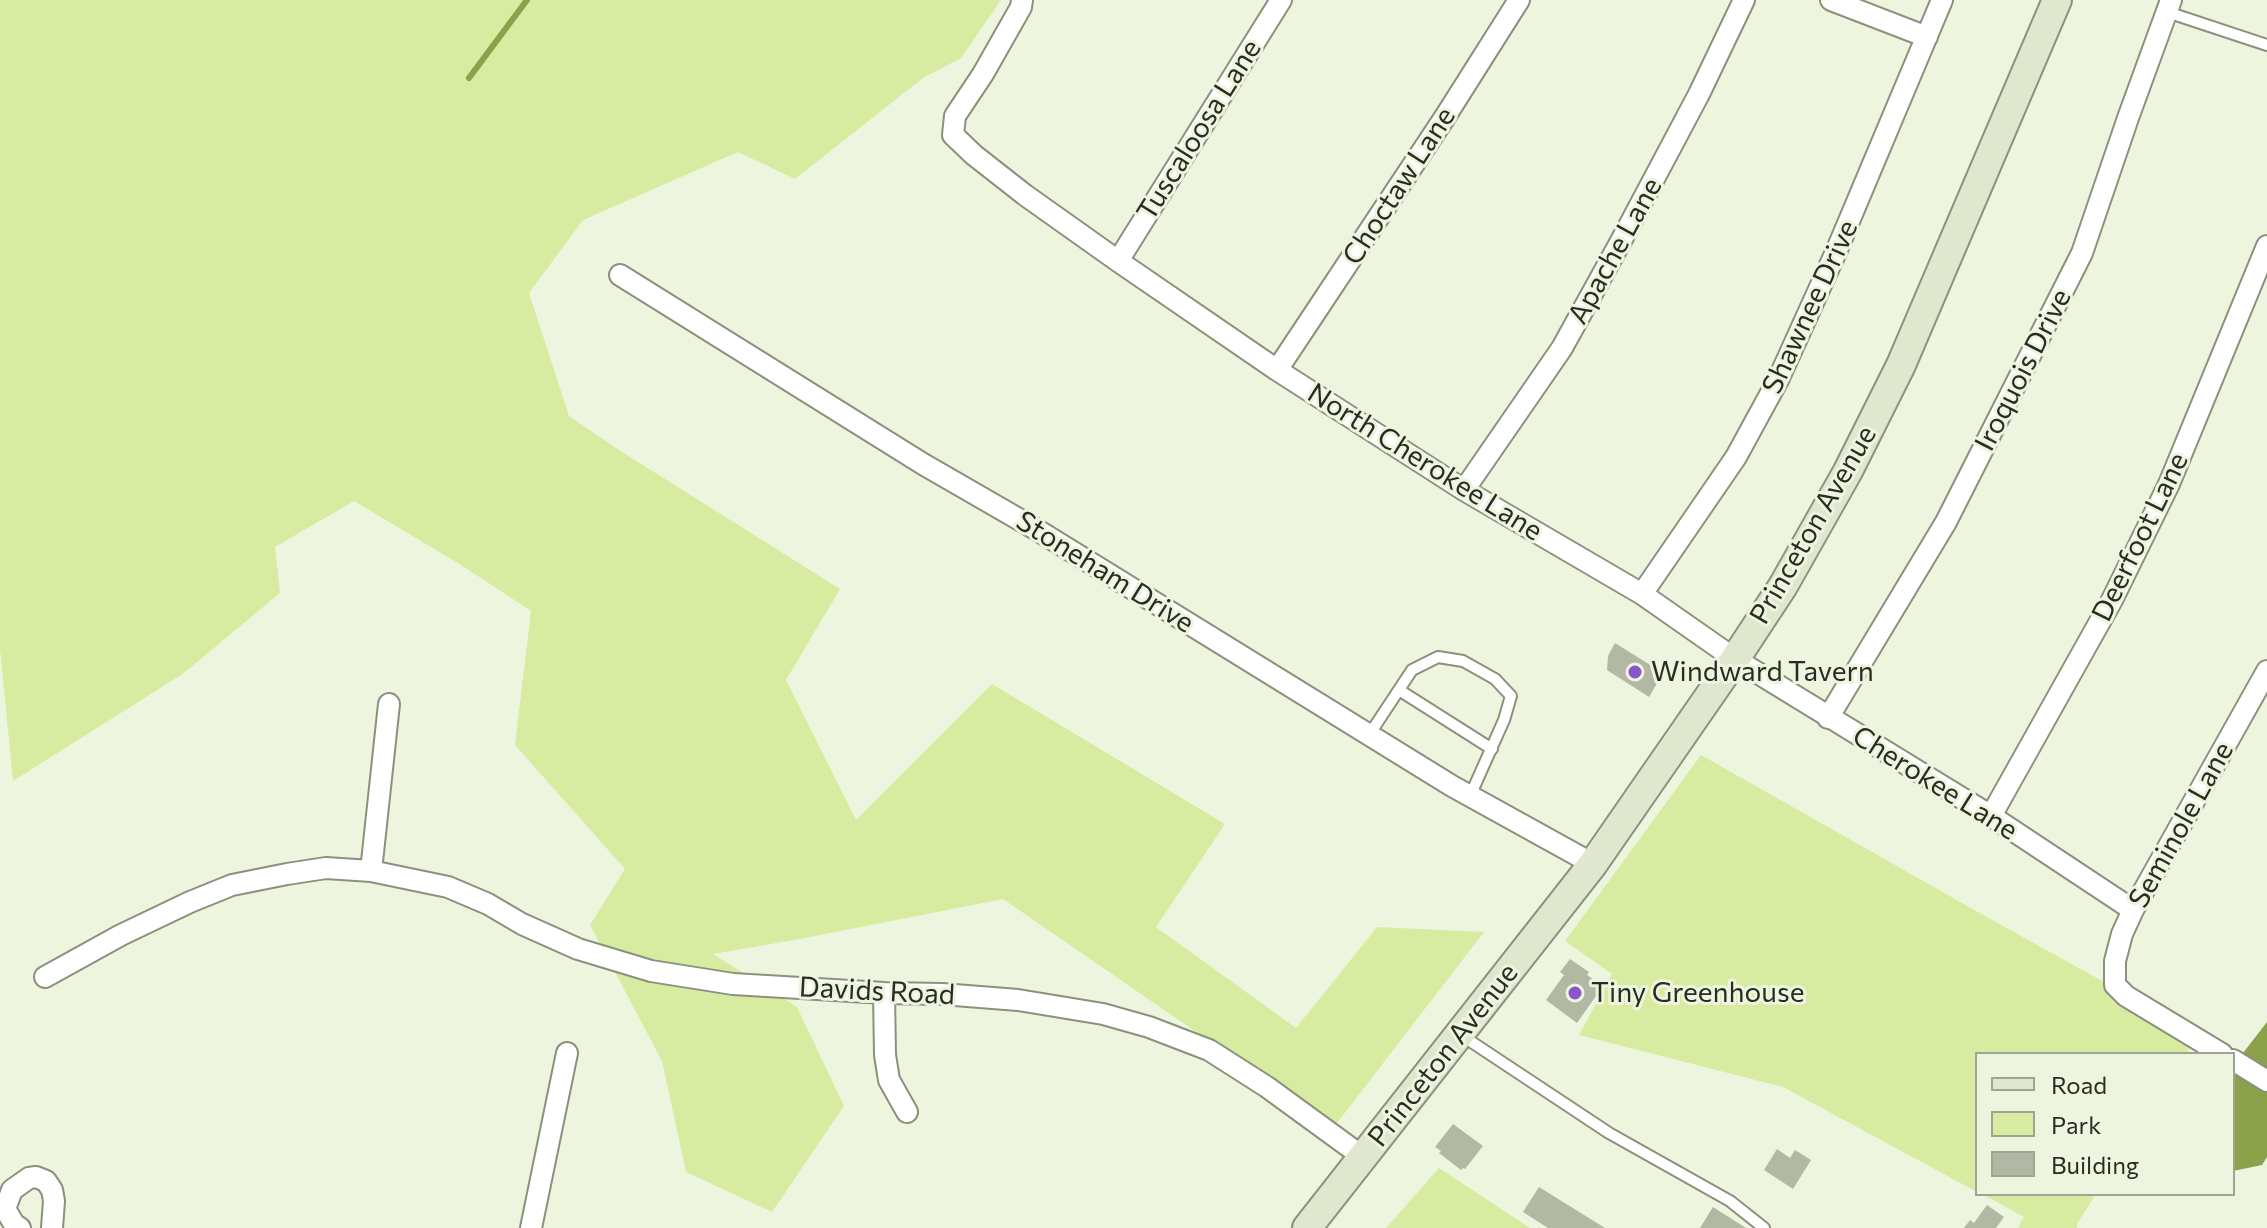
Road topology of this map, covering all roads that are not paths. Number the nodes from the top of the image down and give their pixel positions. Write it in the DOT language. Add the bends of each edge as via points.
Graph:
graph roads {
  1 [pos="1022,0"];
  2 [pos="1281,0"];
  3 [pos="1519,0"];
  4 [pos="1744,0"];
  5 [pos="1831,0"];
  6 [pos="1942,0"];
  7 [pos="2057,0"];
  8 [pos="2169,6"];
  9 [pos="1927,37"];
  10 [pos="2267,45"];
  11 [pos="2267,246"];
  12 [pos="1118,261"];
  13 [pos="620,275"];
  14 [pos="1277,370"];
  15 [pos="1464,490"];
  16 [pos="1642,594"];
  17 [pos="1735,659"];
  18 [pos="2267,671"];
  19 [pos="1399,690"];
  20 [pos="389,704"];
  21 [pos="1828,718"];
  22 [pos="1369,735"];
  23 [pos="1492,749"];
  24 [pos="1470,796"];
  25 [pos="1991,816"];
  26 [pos="1593,864"];
  27 [pos="371,871"];
  28 [pos="2133,910"];
  29 [pos="45,977"];
  30 [pos="884,993"];
  31 [pos="1460,1034"];
  32 [pos="2219,1052"];
  33 [pos="567,1053"];
  34 [pos="2235,1061"];
  35 [pos="2267,1081"];
  36 [pos="907,1112"];
  37 [pos="1363,1157"];
  38 [pos="20,1228"];
  39 [pos="52,1228"];
  40 [pos="531,1228"];
  41 [pos="1307,1228"];
  42 [pos="1764,1228"];
  1 -- 12 [label="street" via="955,116 953,135"];
  2 -- 12 [label="street, Tuscaloosa Lane"];
  3 -- 14 [label="street, Choctaw Lane"];
  4 -- 15 [label="street, Apache Lane" via="1562,348"];
  5 -- 9 [label="street"];
  6 -- 9 [label="street, Shawnee Drive"];
  7 -- 17 [label="main road, Princeton Avenue" via="1901,365 1783,586"];
  8 -- 10 [label="lane"];
  8 -- 21 [label="street, Iroquois Drive" via="2082,253 1946,522"];
  9 -- 16 [label="street, Shawnee Drive" via="1778,380 1736,457"];
  11 -- 25 [label="street, Deerfoot Lane" via="2169,484 2112,600"];
  12 -- 14 [label="street, North Cherokee Lane"];
  13 -- 22 [label="street, Stoneham Drive"];
  14 -- 15 [label="street, North Cherokee Lane"];
  15 -- 16 [label="street, North Cherokee Lane"];
  16 -- 17 [label="street, North Cherokee Lane"];
  17 -- 21 [label="street, Cherokee Lane"];
  17 -- 26 [label="main road, Princeton Avenue"];
  18 -- 28 [label="street, Seminole Lane"];
  19 -- 22 [label="lane"];
  19 -- 23 [label="lane"];
  19 -- 23 [label="lane" via="1412,670 1438,657 1463,661 1495,679 1511,696"];
  20 -- 27 [label="street"];
  21 -- 25 [label="street, Cherokee Lane"];
  22 -- 24 [label="street, Stoneham Drive"];
  23 -- 24 [label="lane"];
  24 -- 26 [label="street, Stoneham Drive"];
  25 -- 28 [label="street, Cherokee Lane"];
  26 -- 31 [label="main road, Princeton Avenue"];
  27 -- 29 [label="street, Davids Road" via="326,868 232,885 135,928"];
  27 -- 30 [label="street, Davids Road" via="448,887 578,949 651,971 733,984"];
  28 -- 32 [label="street, Seminole Lane" via="2115,961 2115,985"];
  30 -- 36 [label="street" via="889,1080"];
  30 -- 37 [label="street, Davids Road" via="1018,1000 1149,1027 1209,1050"];
  31 -- 37 [label="main road, Princeton Avenue"];
  31 -- 42 [label="lane" via="1609,1133 1730,1201"];
  33 -- 40 [label="street"];
  34 -- 35 [label="street"];
  37 -- 41 [label="main road, Princeton Avenue"];
  38 -- 39 [label="street" via="5,1209 12,1190 36,1177 52,1190"];
}
